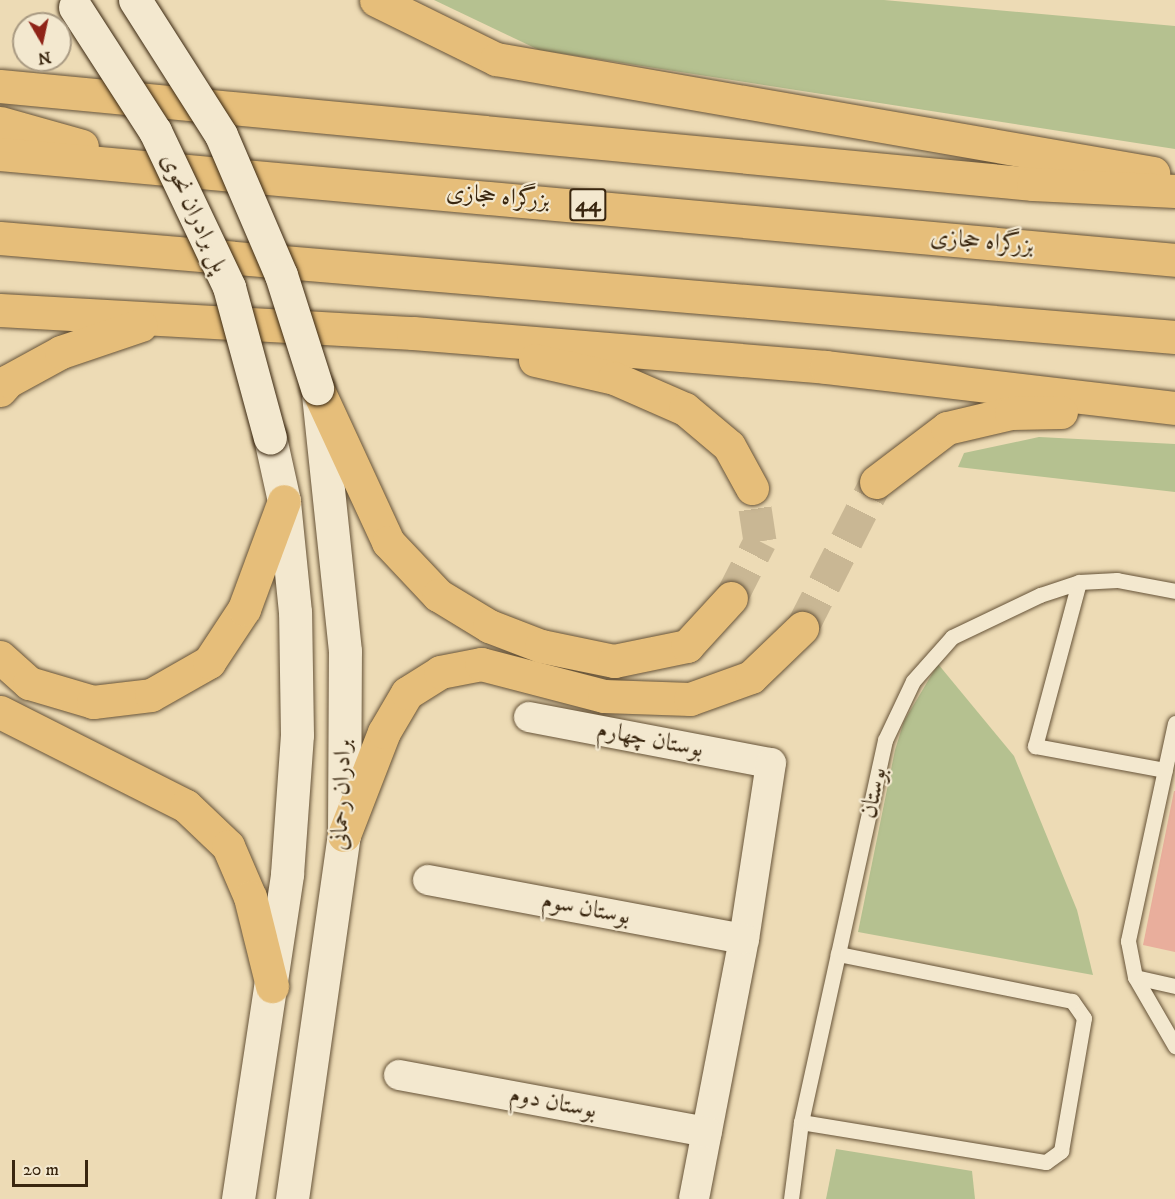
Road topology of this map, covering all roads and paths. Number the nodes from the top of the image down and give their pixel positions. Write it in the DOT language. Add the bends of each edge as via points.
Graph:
graph roads {
  1 [pos="135,0"];
  2 [pos="376,0"];
  3 [pos="72,4"];
  4 [pos="0,86"];
  5 [pos="0,123"];
  6 [pos="0,154"];
  7 [pos="159,167"];
  8 [pos="1175,177"];
  9 [pos="1175,191"];
  10 [pos="0,238"];
  11 [pos="1175,260"];
  12 [pos="0,310"];
  13 [pos="158,319"];
  14 [pos="413,333"];
  15 [pos="1175,337"];
  16 [pos="318,388"];
  17 [pos="0,390"];
  18 [pos="1175,409"];
  19 [pos="270,438"];
  20 [pos="876,482"];
  21 [pos="752,488"];
  22 [pos="284,501"];
  23 [pos="1080,582"];
  24 [pos="1175,591"];
  25 [pos="731,598"];
  26 [pos="802,628"];
  27 [pos="0,657"];
  28 [pos="0,712"];
  29 [pos="529,717"];
  30 [pos="1175,723"];
  31 [pos="1165,770"];
  32 [pos="344,835"];
  33 [pos="428,880"];
  34 [pos="744,939"];
  35 [pos="838,954"];
  36 [pos="1135,977"];
  37 [pos="272,986"];
  38 [pos="1175,986"];
  39 [pos="1175,1046"];
  40 [pos="399,1074"];
  41 [pos="801,1122"];
  42 [pos="707,1132"];
  43 [pos="238,1199"];
  44 [pos="292,1199"];
  45 [pos="694,1199"];
  46 [pos="791,1199"];
  1 -- 16 [label="main road, bridge" via="221,135 281,275"];
  2 -- 8 [label="highway" via="496,59"];
  3 -- 19 [label="main road, پل برادران نحوی, bridge" via="155,131 229,287"];
  4 -- 9 [label="highway" via="1034,184"];
  5 -- 7 [label="highway"];
  6 -- 7 [label="highway, بزرگراه حجازی / 44"];
  7 -- 11 [label="highway, بزرگراه حجازی / 44"];
  10 -- 15 [label="highway"];
  12 -- 13 [label="highway"];
  13 -- 14 [label="highway"];
  13 -- 17 [label="highway" via="62,352 8,381"];
  14 -- 18 [label="highway" via="826,367"];
  14 -- 21 [label="highway" via="614,378 685,409 729,446"];
  16 -- 25 [label="highway" via="388,542 438,595 489,626 541,646 614,660 687,646"];
  16 -- 32 [label="main road, برادران رحمانی" via="345,651"];
  18 -- 20 [label="highway" via="1011,413 947,428"];
  19 -- 22 [label="main road, برادران رحمانی"];
  22 -- 27 [label="highway" via="244,609 209,663 151,695 93,702 29,683"];
  22 -- 37 [label="main road, برادران رحمانی" via="295,612 297,735 287,874"];
  23 -- 24 [label="lane, بوستان" via="1117,580"];
  23 -- 31 [label="lane" via="1035,746"];
  23 -- 35 [label="lane, بوستان" via="1040,595 952,637 913,681 885,740"];
  26 -- 32 [label="highway" via="751,677 690,699 604,696 481,663 440,672 407,693 390,723"];
  28 -- 37 [label="highway" via="186,806 228,846 250,897"];
  29 -- 34 [label="street, بوستان چهارم" via="771,763"];
  30 -- 31 [label="lane"];
  31 -- 36 [label="lane" via="1128,941"];
  32 -- 44 [label="main road, برادران رحمانی"];
  33 -- 34 [label="street, بوستان سوم"];
  34 -- 42 [label="street"];
  35 -- 41 [label="lane, بوستان"];
  35 -- 41 [label="lane" via="1072,1001 1084,1018 1061,1151 1046,1162"];
  36 -- 38 [label="lane"];
  36 -- 39 [label="lane"];
  37 -- 43 [label="main road, برادران رحمانی"];
  40 -- 42 [label="street, بوستان دوم"];
  41 -- 46 [label="lane, بوستان"];
  42 -- 45 [label="street"];
}
